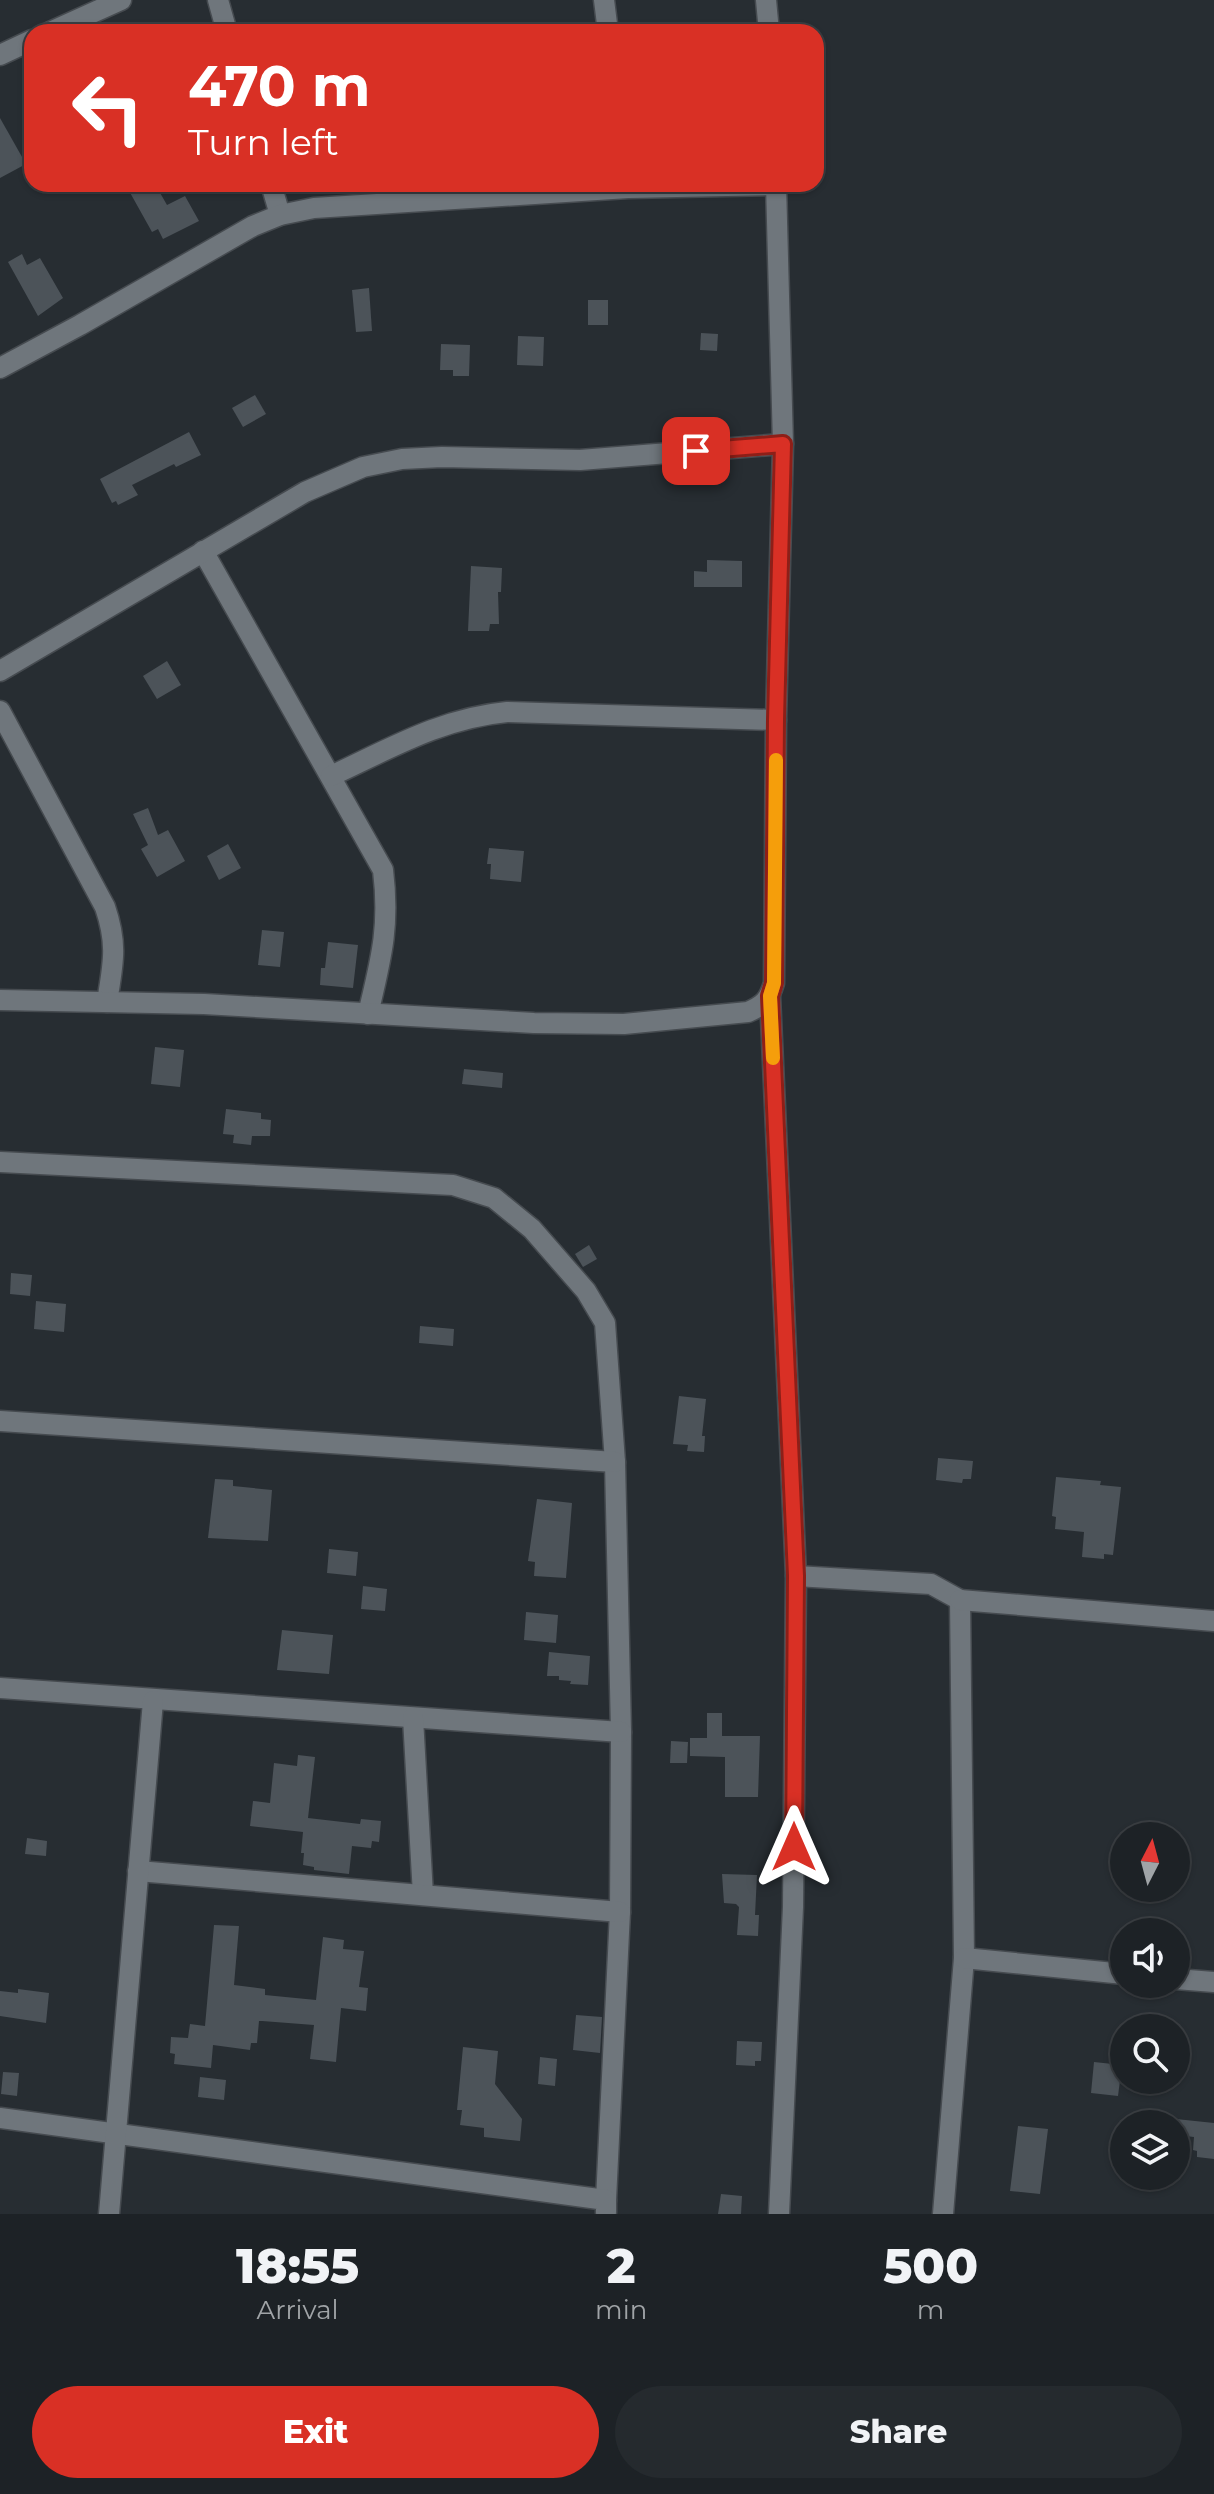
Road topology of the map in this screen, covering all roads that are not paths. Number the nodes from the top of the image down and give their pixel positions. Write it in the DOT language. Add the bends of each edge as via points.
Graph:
graph roads {
  1 [pos="121,0"];
  2 [pos="218,0"];
  3 [pos="604,0"];
  4 [pos="766,0"];
  5 [pos="68,24"];
  6 [pos="225,24"];
  7 [pos="607,24"];
  8 [pos="768,24"];
  9 [pos="24,44"];
  10 [pos="0,55"];
  11 [pos="273,192"];
  12 [pos="542,192"];
  13 [pos="776,192"];
  14 [pos="280,215"];
  15 [pos="0,368"];
  16 [pos="783,444"];
  17 [pos="203,551"];
  18 [pos="0,671"];
  19 [pos="0,711"];
  20 [pos="776,720"];
  21 [pos="331,776"];
  22 [pos="770,996"];
  23 [pos="0,1000"];
  24 [pos="107,1002"];
  25 [pos="368,1014"];
  26 [pos="0,1162"];
  27 [pos="0,1421"];
  28 [pos="615,1462"];
  29 [pos="796,1576"];
  30 [pos="960,1600"];
  31 [pos="1214,1621"];
  32 [pos="0,1688"];
  33 [pos="153,1701"];
  34 [pos="413,1718"];
  35 [pos="621,1732"];
  36 [pos="138,1871"];
  37 [pos="423,1895"];
  38 [pos="620,1912"];
  39 [pos="964,1958"];
  40 [pos="1110,1973"];
  41 [pos="1190,1980"];
  42 [pos="1214,1982"];
  43 [pos="0,2118"];
  44 [pos="116,2134"];
  45 [pos="606,2207"];
  46 [pos="109,2214"];
  47 [pos="779,2214"];
  48 [pos="943,2214"];
  1 -- 5 [label="street"];
  2 -- 6 [label="street"];
  3 -- 7 [label="street"];
  4 -- 8 [label="street"];
  9 -- 10 [label="street"];
  11 -- 14 [label="street"];
  12 -- 14 [label="street" via="314,208"];
  13 -- 16 [label="street"];
  14 -- 15 [label="street"];
  16 -- 17 [label="street" via="580,460 402,459 363,467 305,492"];
  16 -- 20 [label="street"];
  17 -- 18 [label="street"];
  17 -- 21 [label="street"];
  19 -- 24 [label="street" via="105,907 114,932"];
  20 -- 21 [label="street" via="478,715 442,724"];
  20 -- 22 [label="street"];
  21 -- 25 [label="street" via="383,870 386,938"];
  22 -- 25 [label="street" via="748,1012 624,1024"];
  22 -- 29 [label="street"];
  23 -- 24 [label="street"];
  24 -- 25 [label="street"];
  26 -- 28 [label="street" via="453,1185 494,1198 552,1249 605,1323"];
  27 -- 28 [label="street"];
  28 -- 35 [label="street"];
  29 -- 30 [label="street" via="931,1584"];
  29 -- 47 [label="street" via="793,1907"];
  30 -- 31 [label="street"];
  30 -- 39 [label="street"];
  32 -- 33 [label="street"];
  33 -- 34 [label="street"];
  33 -- 36 [label="street"];
  34 -- 35 [label="street"];
  34 -- 37 [label="street"];
  35 -- 38 [label="street"];
  36 -- 37 [label="street"];
  36 -- 44 [label="street"];
  37 -- 38 [label="street"];
  38 -- 45 [label="street"];
  39 -- 40 [label="street"];
  39 -- 48 [label="street"];
  41 -- 42 [label="street"];
  43 -- 44 [label="street"];
  44 -- 45 [label="street"];
  44 -- 46 [label="street"];
}
